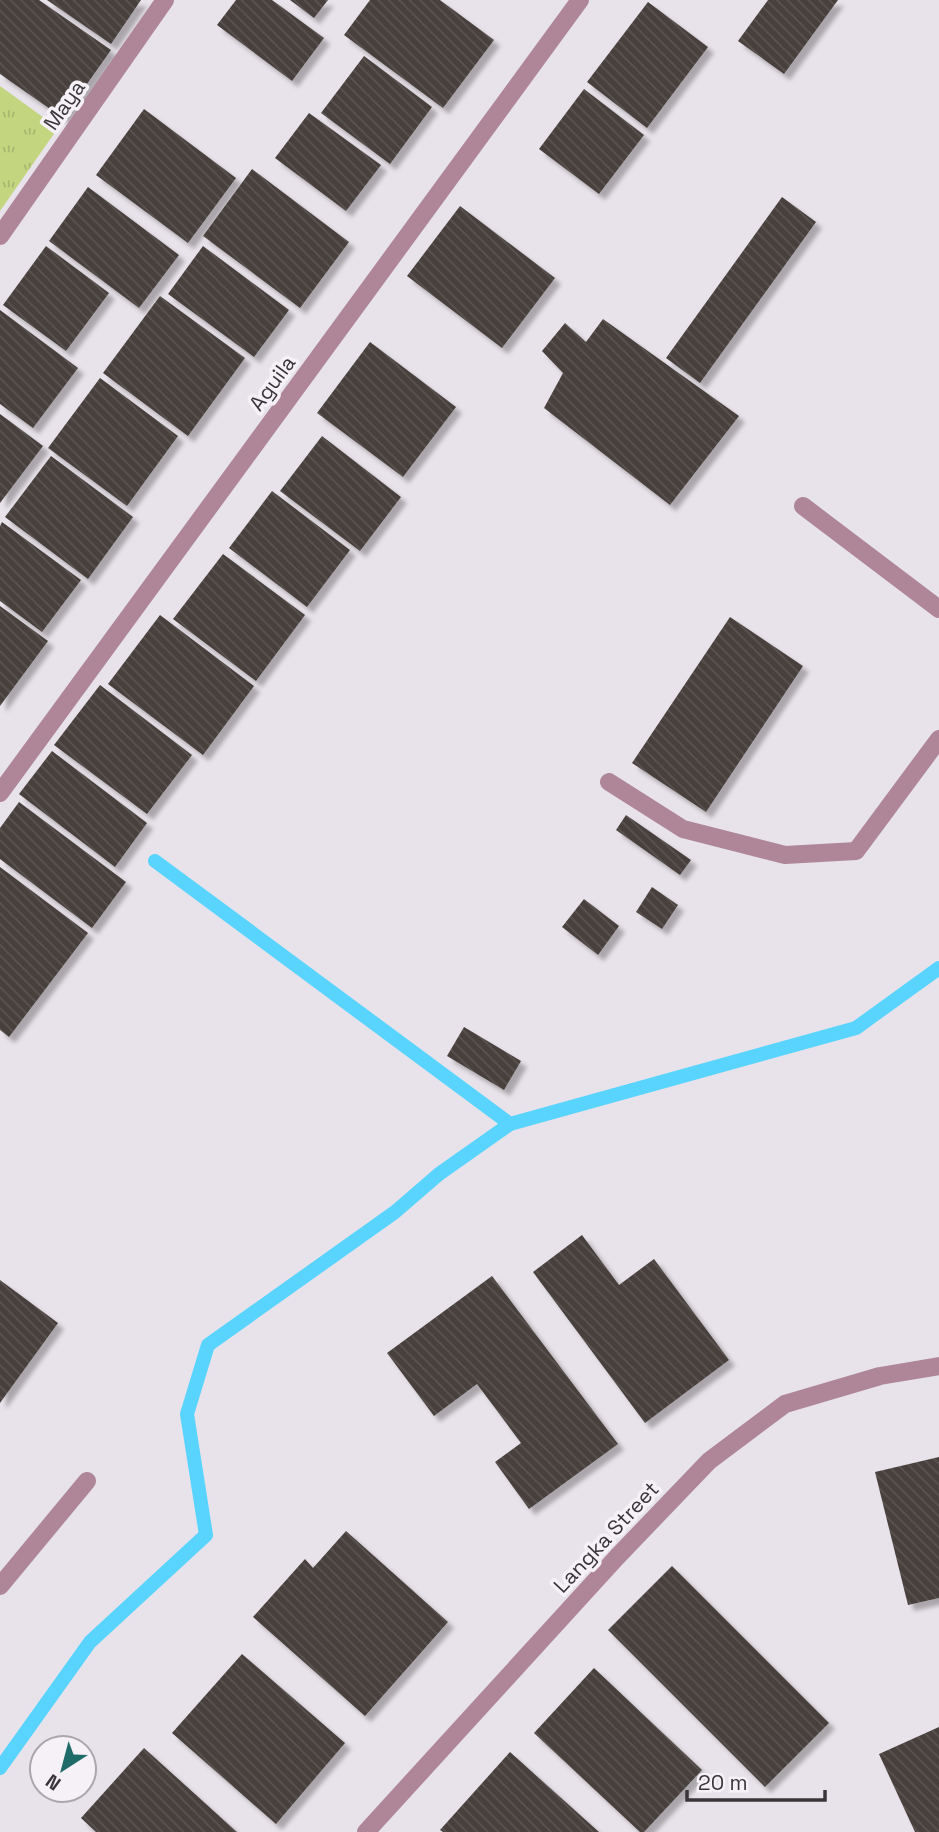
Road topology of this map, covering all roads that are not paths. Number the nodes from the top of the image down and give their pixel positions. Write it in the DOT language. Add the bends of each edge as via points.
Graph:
graph roads {
  1 [pos="165,0"];
  2 [pos="580,0"];
  3 [pos="0,236"];
  4 [pos="803,506"];
  5 [pos="939,609"];
  6 [pos="939,738"];
  7 [pos="609,782"];
  8 [pos="0,793"];
  9 [pos="939,1366"];
  10 [pos="87,1480"];
  11 [pos="0,1586"];
  12 [pos="366,1832"];
  1 -- 3 [label="street, Maya"];
  2 -- 8 [label="street, Aguila"];
  4 -- 5 [label="street"];
  6 -- 7 [label="street" via="856,851 785,855 683,829"];
  9 -- 12 [label="street, Langka Street" via="880,1376 785,1405 709,1461"];
  10 -- 11 [label="street"];
}
